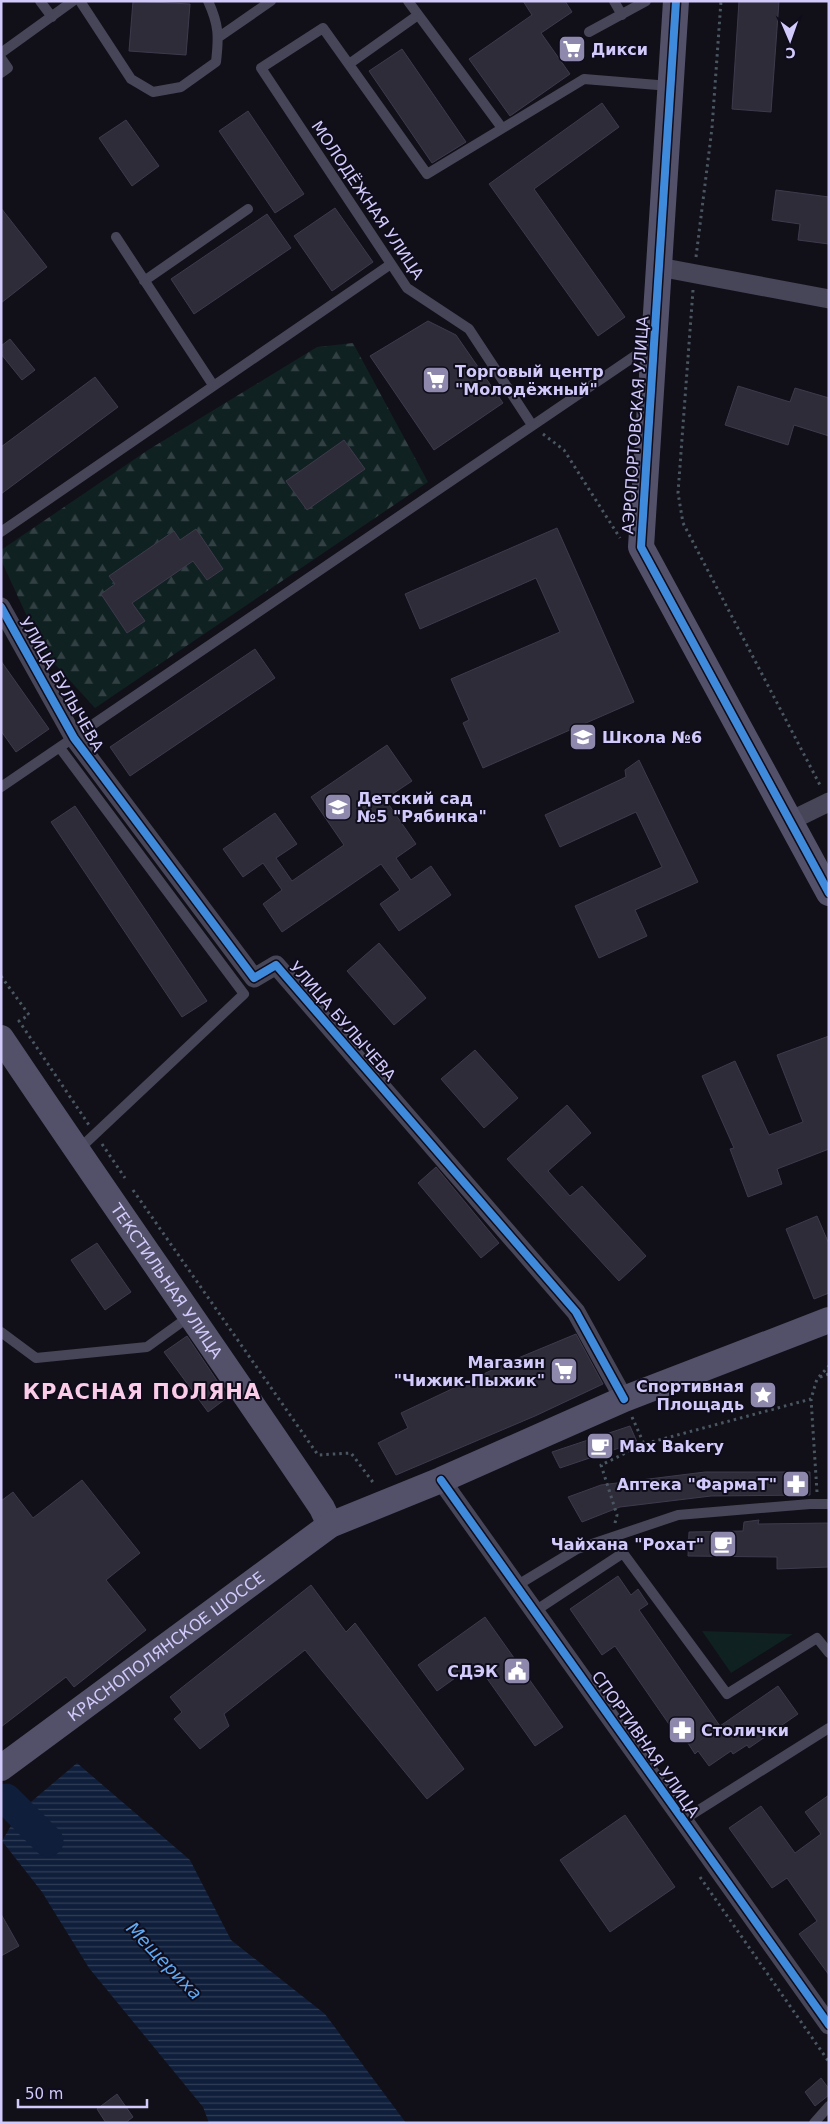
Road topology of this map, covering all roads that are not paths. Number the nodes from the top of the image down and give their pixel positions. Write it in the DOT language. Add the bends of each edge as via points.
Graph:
graph roads {
  1 [pos="40,1"];
  2 [pos="73,1"];
  3 [pos="80,1"];
  4 [pos="208,1"];
  5 [pos="271,1"];
  6 [pos="408,1"];
  7 [pos="614,1"];
  8 [pos="646,1"];
  9 [pos="676,1"];
  10 [pos="418,15"];
  11 [pos="622,15"];
  12 [pos="52,17"];
  13 [pos="589,32"];
  14 [pos="219,37"];
  15 [pos="1,53"];
  16 [pos="1,58"];
  17 [pos="349,64"];
  18 [pos="1,73"];
  19 [pos="670,86"];
  20 [pos="502,128"];
  21 [pos="248,209"];
  22 [pos="116,237"];
  23 [pos="391,264"];
  24 [pos="659,267"];
  25 [pos="144,281"];
  26 [pos="829,298"];
  27 [pos="654,342"];
  28 [pos="213,385"];
  29 [pos="532,425"];
  30 [pos="1,532"];
  31 [pos="1,607"];
  32 [pos="67,743"];
  33 [pos="1,787"];
  34 [pos="829,802"];
  35 [pos="790,820"];
  36 [pos="829,893"];
  37 [pos="1,1038"];
  38 [pos="87,1144"];
  39 [pos="191,1315"];
  40 [pos="829,1320"];
  41 [pos="1,1332"];
  42 [pos="624,1399"];
  43 [pos="441,1480"];
  44 [pos="829,1504"];
  45 [pos="330,1525"];
  46 [pos="516,1586"];
  47 [pos="535,1611"];
  48 [pos="829,1653"];
  49 [pos="829,1728"];
  50 [pos="1,1768"];
  51 [pos="683,1820"];
  52 [pos="829,2025"];
  53 [pos="829,2106"];
  54 [pos="814,2123"];
  1 -- 12 [label="lane"];
  2 -- 12 [label="lane"];
  3 -- 14 [label="lane" via="131,79 153,92 181,87 216,62"];
  4 -- 14 [label="lane"];
  5 -- 14 [label="lane"];
  6 -- 10 [label="lane"];
  7 -- 11 [label="lane"];
  8 -- 11 [label="lane"];
  9 -- 19 [label="street, АЭРОПОРТОВСКАЯ УЛИЦА"];
  10 -- 17 [label="lane"];
  10 -- 20 [label="lane"];
  11 -- 13 [label="lane"];
  12 -- 15 [label="lane"];
  16 -- 18 [label="lane" via="8,68"];
  17 -- 20 [label="lane" via="426,174"];
  17 -- 23 [label="lane, МОЛОДЁЖНАЯ УЛИЦА" via="323,28 261,68"];
  19 -- 20 [label="lane" via="584,78"];
  19 -- 24 [label="street, АЭРОПОРТОВСКАЯ УЛИЦА"];
  21 -- 25 [label="lane"];
  22 -- 25 [label="lane"];
  23 -- 28 [label="lane"];
  23 -- 29 [label="lane, МОЛОДЁЖНАЯ УЛИЦА" via="407,288 469,329"];
  24 -- 26 [label="street"];
  24 -- 27 [label="street, АЭРОПОРТОВСКАЯ УЛИЦА"];
  25 -- 28 [label="lane"];
  27 -- 29 [label="lane"];
  27 -- 35 [label="street, АЭРОПОРТОВСКАЯ УЛИЦА" via="641,547"];
  28 -- 30 [label="lane"];
  29 -- 32 [label="lane"];
  31 -- 32 [label="street, УЛИЦА БУЛЫЧЕВА"];
  32 -- 33 [label="lane"];
  32 -- 38 [label="lane" via="244,994"];
  32 -- 42 [label="street, УЛИЦА БУЛЫЧЕВА" via="254,978 276,965 576,1312"];
  34 -- 35 [label="street"];
  35 -- 36 [label="street, АЭРОПОРТОВСКАЯ УЛИЦА"];
  37 -- 38 [label="street, ТЕКСТИЛЬНАЯ УЛИЦА"];
  38 -- 39 [label="street, ТЕКСТИЛЬНАЯ УЛИЦА"];
  39 -- 41 [label="lane" via="147,1347 36,1358"];
  39 -- 45 [label="street, ТЕКСТИЛЬНАЯ УЛИЦА" via="322,1508"];
  40 -- 42 [label="street, КРАСНОПОЛЯНСКОЕ ШОССЕ"];
  42 -- 43 [label="street, КРАСНОПОЛЯНСКОЕ ШОССЕ"];
  43 -- 45 [label="street, КРАСНОПОЛЯНСКОЕ ШОССЕ"];
  43 -- 46 [label="street, СПОРТИВНАЯ УЛИЦА"];
  44 -- 46 [label="lane" via="678,1515 577,1549"];
  45 -- 50 [label="street, КРАСНОПОЛЯНСКОЕ ШОССЕ"];
  46 -- 47 [label="street, СПОРТИВНАЯ УЛИЦА"];
  47 -- 48 [label="lane" via="623,1553 726,1694 817,1638"];
  47 -- 51 [label="street, СПОРТИВНАЯ УЛИЦА"];
  49 -- 51 [label="lane"];
  51 -- 52 [label="street, СПОРТИВНАЯ УЛИЦА"];
  53 -- 54 [label="lane"];
}
